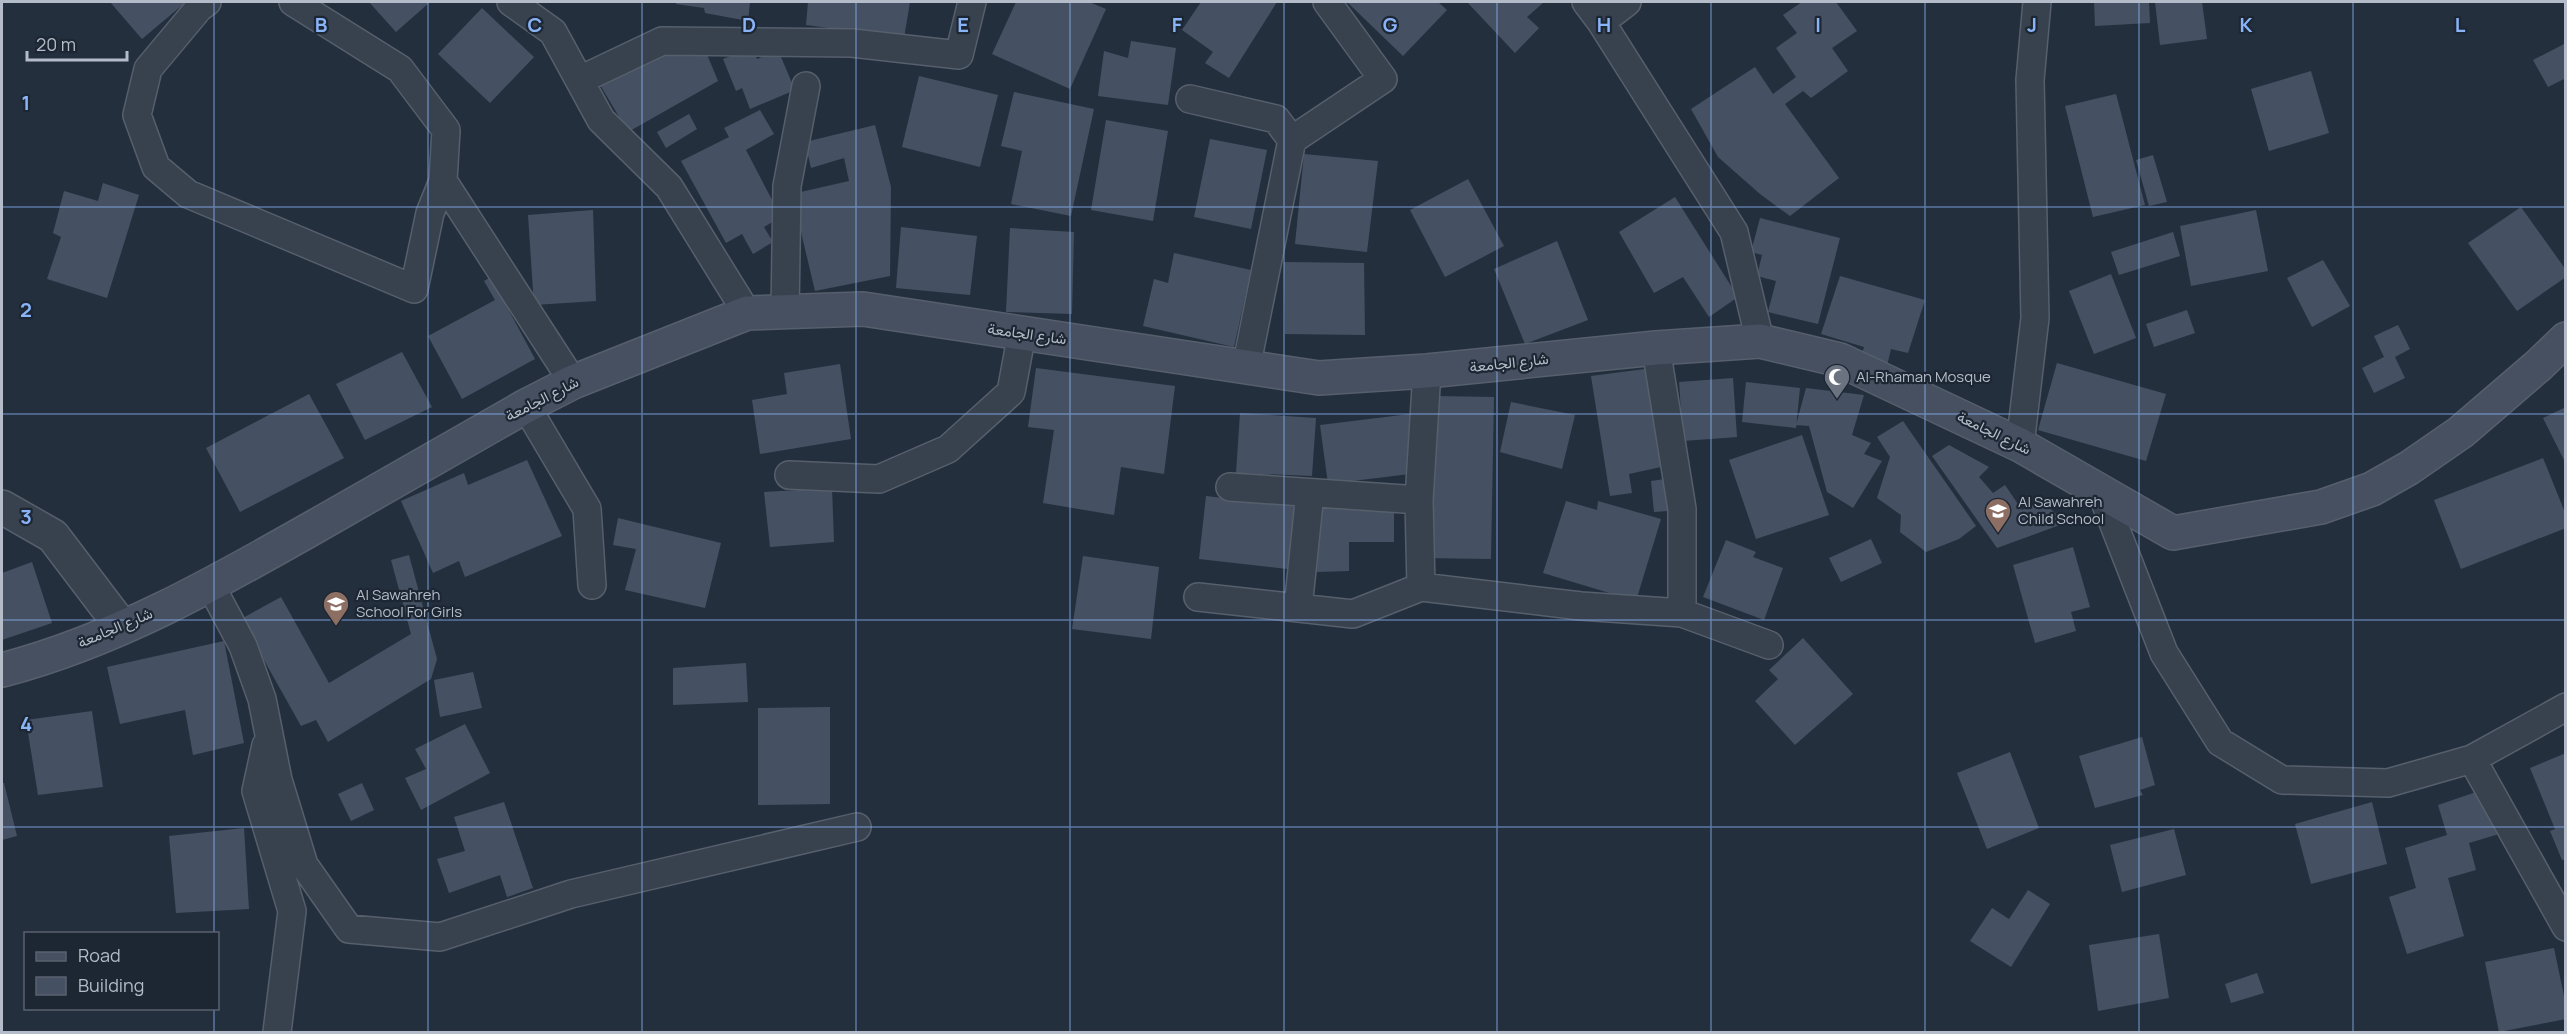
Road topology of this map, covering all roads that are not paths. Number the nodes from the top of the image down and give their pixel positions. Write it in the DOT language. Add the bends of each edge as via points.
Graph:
graph roads {
  1 [pos="207,2"];
  2 [pos="294,2"];
  3 [pos="511,2"];
  4 [pos="972,2"];
  5 [pos="1327,2"];
  6 [pos="1627,2"];
  7 [pos="2037,2"];
  8 [pos="1593,12"];
  9 [pos="580,80"];
  10 [pos="806,86"];
  11 [pos="1190,99"];
  12 [pos="1292,140"];
  13 [pos="443,181"];
  14 [pos="785,312"];
  15 [pos="747,313"];
  16 [pos="1022,333"];
  17 [pos="2565,339"];
  18 [pos="1760,341"];
  19 [pos="1656,348"];
  20 [pos="1246,368"];
  21 [pos="1427,371"];
  22 [pos="573,382"];
  23 [pos="526,406"];
  24 [pos="2020,444"];
  25 [pos="789,475"];
  26 [pos="1230,488"];
  27 [pos="2100,489"];
  28 [pos="1310,493"];
  29 [pos="1419,500"];
  30 [pos="2,507"];
  31 [pos="592,585"];
  32 [pos="211,586"];
  33 [pos="1421,587"];
  34 [pos="1198,597"];
  35 [pos="1298,608"];
  36 [pos="1682,613"];
  37 [pos="122,627"];
  38 [pos="1769,645"];
  39 [pos="2,670"];
  40 [pos="2565,707"];
  41 [pos="268,732"];
  42 [pos="2472,759"];
  43 [pos="858,827"];
  44 [pos="2565,927"];
  45 [pos="277,1032"];
  1 -- 13 [label="street" via="148,69 137,115 156,167 188,194 414,289 429,213"];
  2 -- 13 [label="street" via="399,69 446,130"];
  3 -- 9 [label="street" via="553,32"];
  4 -- 9 [label="street" via="959,55 852,43 662,41"];
  5 -- 12 [label="street" via="1383,79"];
  6 -- 8 [label="street"];
  7 -- 24 [label="street" via="2030,80 2035,318"];
  8 -- 18 [label="street" via="1734,232"];
  9 -- 15 [label="street" via="601,120 669,187"];
  10 -- 14 [label="street" via="787,186"];
  11 -- 12 [label="street" via="1276,119"];
  12 -- 20 [label="street"];
  13 -- 22 [label="street"];
  14 -- 15 [label="main road, شارع الجامعة"];
  14 -- 16 [label="main road, شارع الجامعة" via="863,309"];
  15 -- 22 [label="main road, شارع الجامعة"];
  16 -- 20 [label="main road, شارع الجامعة"];
  16 -- 25 [label="street" via="1011,392 948,449 879,479"];
  17 -- 27 [label="main road, شارع الجامعة" via="2461,432 2409,468 2372,489 2321,507 2173,533"];
  18 -- 19 [label="main road, شارع الجامعة"];
  18 -- 24 [label="main road, شارع الجامعة" via="1840,360"];
  19 -- 21 [label="main road, شارع الجامعة"];
  19 -- 36 [label="street" via="1682,509"];
  20 -- 21 [label="main road, شارع الجامعة" via="1319,378"];
  21 -- 29 [label="street"];
  22 -- 23 [label="main road, شارع الجامعة"];
  23 -- 31 [label="street" via="587,509"];
  23 -- 32 [label="main road, شارع الجامعة"];
  24 -- 27 [label="main road, شارع الجامعة"];
  26 -- 28 [label="street"];
  27 -- 42 [label="street" via="2164,653 2220,742 2282,780 2388,783"];
  28 -- 29 [label="street"];
  28 -- 35 [label="street"];
  29 -- 33 [label="street"];
  30 -- 37 [label="street" via="52,536"];
  32 -- 37 [label="main road, شارع الجامعة"];
  32 -- 41 [label="street" via="243,646 262,699"];
  33 -- 35 [label="street" via="1353,614"];
  33 -- 36 [label="street" via="1581,606"];
  34 -- 35 [label="street"];
  36 -- 38 [label="street"];
  37 -- 39 [label="main road, شارع الجامعة"];
  40 -- 42 [label="street"];
  41 -- 43 [label="street" via="304,865 349,929 440,937 571,894"];
  41 -- 45 [label="street" via="256,791 292,911"];
  42 -- 44 [label="street"];
}
